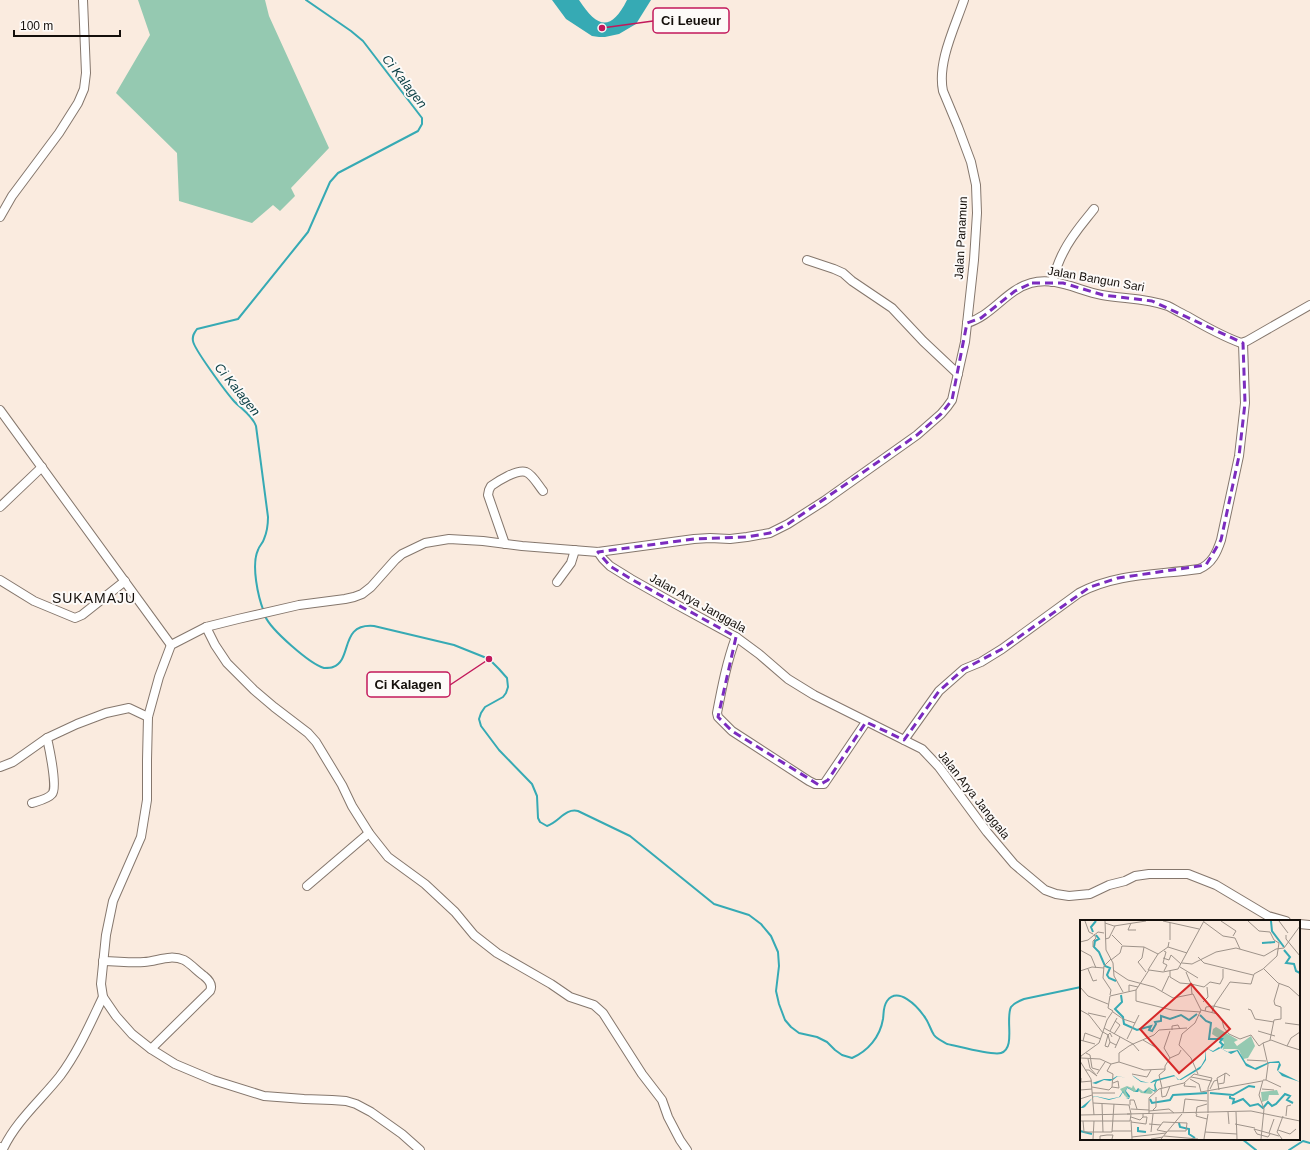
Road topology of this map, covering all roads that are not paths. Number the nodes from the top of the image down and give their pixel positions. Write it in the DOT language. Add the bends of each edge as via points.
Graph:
graph roads {
  1 [pos="83,0"];
  2 [pos="964,0"];
  3 [pos="1094,209"];
  4 [pos="0,217"];
  5 [pos="807,260"];
  6 [pos="1052,282"];
  7 [pos="1310,305"];
  8 [pos="967,323"];
  9 [pos="1243,343"];
  10 [pos="958,374"];
  11 [pos="0,410"];
  12 [pos="42,467"];
  13 [pos="543,491"];
  14 [pos="0,507"];
  15 [pos="505,544"];
  16 [pos="575,550"];
  17 [pos="598,552"];
  18 [pos="0,580"];
  19 [pos="125,581"];
  20 [pos="557,582"];
  21 [pos="206,627"];
  22 [pos="736,637"];
  23 [pos="171,645"];
  24 [pos="148,717"];
  25 [pos="866,722"];
  26 [pos="47,738"];
  27 [pos="904,740"];
  28 [pos="0,767"];
  29 [pos="32,803"];
  30 [pos="368,833"];
  31 [pos="307,886"];
  32 [pos="1282,920"];
  33 [pos="1300,924"];
  34 [pos="1310,925"];
  35 [pos="103,961"];
  36 [pos="103,997"];
  37 [pos="151,1049"];
  38 [pos="2,1149"];
  39 [pos="420,1150"];
  40 [pos="687,1150"];
  1 -- 4 [label="street" via="86,73 84,89 59,133 12,196"];
  2 -- 8 [label="street, Jalan Panamun" via="947,50 941,83 971,162 976,185 974,260"];
  3 -- 6 [label="street" via="1073,234"];
  5 -- 10 [label="street" via="843,273 892,308"];
  6 -- 8 [label="street, Jalan Bangun Sari" via="1023,286 981,318"];
  6 -- 9 [label="street, Jalan Bangun Sari" via="1102,295 1152,301"];
  7 -- 9 [label="street"];
  8 -- 10 [label="street, Jalan Panamun" via="966,342"];
  9 -- 27 [label="street" via="1245,403 1239,456 1219,548 1211,561 1198,569 1118,578 1079,593 1008,646 964,669 939,691"];
  10 -- 17 [label="street, Jalan Panamun" via="948,407 917,435 813,508 770,533 730,539 694,539"];
  11 -- 12 [label="street"];
  12 -- 14 [label="street"];
  12 -- 19 [label="street"];
  13 -- 15 [label="street" via="526,472 513,474 491,486 488,495"];
  15 -- 16 [label="street, Jalan Panamun"];
  15 -- 21 [label="street, Jalan Panamun" via="449,540 425,542 402,554 362,594 345,599 299,604"];
  16 -- 17 [label="street, Jalan Panamun"];
  16 -- 20 [label="street" via="571,563"];
  17 -- 22 [label="street, Jalan Arya Janggala" via="610,566 631,579"];
  18 -- 19 [label="street" via="34,601 75,618"];
  19 -- 23 [label="street"];
  21 -- 23 [label="street, Jalan Panamun"];
  21 -- 30 [label="street" via="227,662 254,690 316,742"];
  22 -- 25 [label="street, Jalan Arya Janggala" via="788,679"];
  22 -- 25 [label="street" via="717,712 718,717 732,731 809,781 824,784"];
  23 -- 24 [label="street"];
  24 -- 26 [label="street" via="129,708 114,711"];
  24 -- 35 [label="street" via="147,800 141,837 113,901"];
  25 -- 27 [label="street, Jalan Arya Janggala"];
  26 -- 28 [label="street" via="13,762"];
  26 -- 29 [label="street" via="52,761 54,792"];
  27 -- 32 [label="street, Jalan Arya Janggala" via="922,749 939,767 1014,864 1045,890 1070,896 1090,894 1135,876 1188,874 1216,885 1268,916"];
  30 -- 31 [label="street"];
  30 -- 40 [label="street" via="388,857 425,884 486,945 570,997 594,1005 603,1013 662,1100 668,1117"];
  33 -- 34 [label="street"];
  35 -- 36 [label="street"];
  35 -- 37 [label="street" via="146,962 170,957 184,960 210,983 210,991"];
  36 -- 37 [label="street" via="132,1034"];
  36 -- 38 [label="street" via="76,1052"];
  37 -- 39 [label="street" via="175,1064 213,1080 264,1096 346,1101 356,1104 402,1134"];
}
